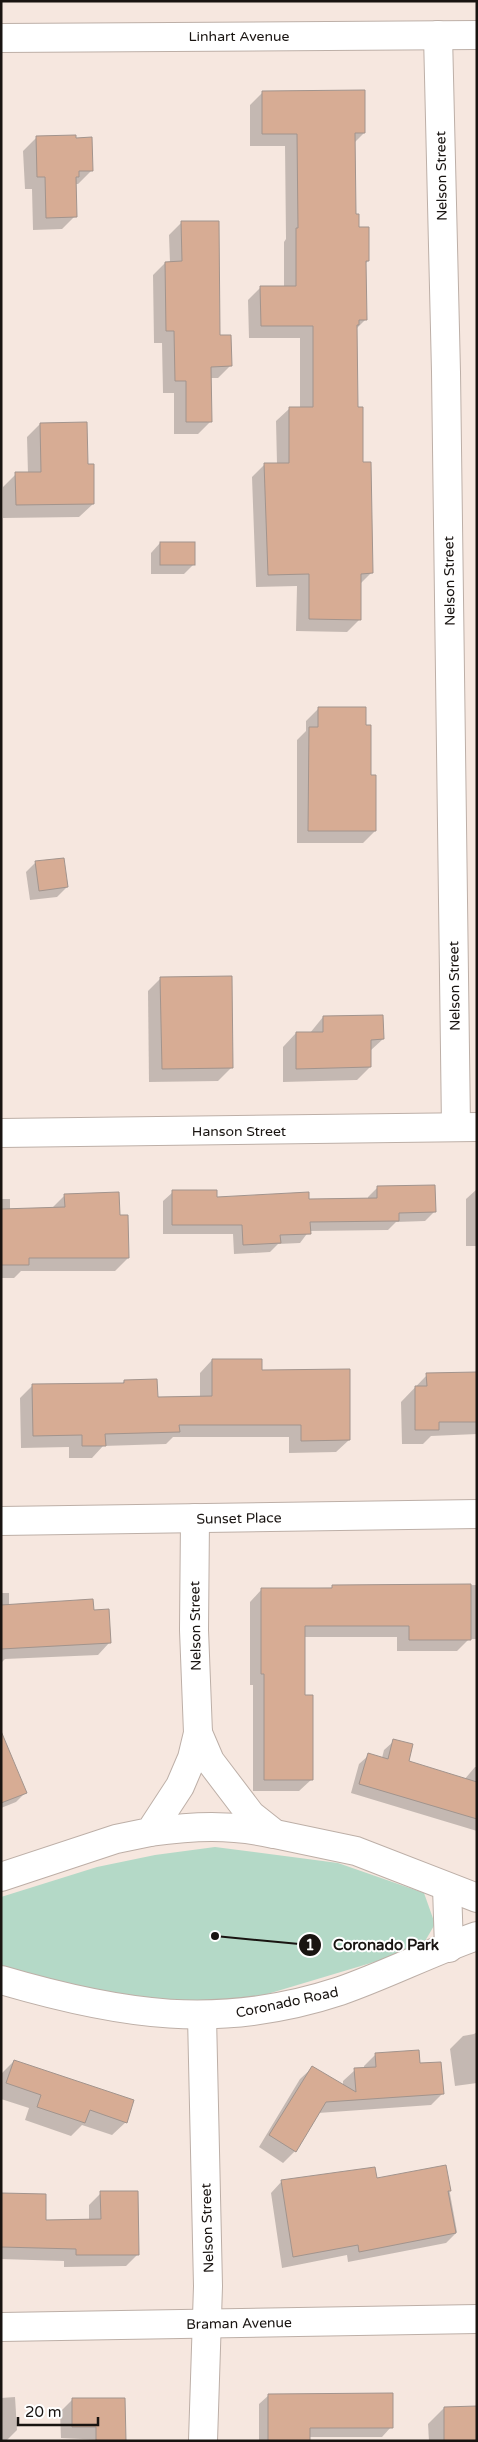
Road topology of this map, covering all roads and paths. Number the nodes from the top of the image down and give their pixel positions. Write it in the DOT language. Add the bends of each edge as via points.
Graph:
graph roads {
  1 [pos="438,35"];
  2 [pos="477,35"];
  3 [pos="1,38"];
  4 [pos="466,1127"];
  5 [pos="1,1132"];
  6 [pos="477,1514"];
  7 [pos="195,1518"];
  8 [pos="1,1522"];
  9 [pos="198,1733"];
  10 [pos="150,1832"];
  11 [pos="275,1834"];
  12 [pos="1,1877"];
  13 [pos="447,1887"];
  14 [pos="477,1898"];
  15 [pos="477,1936"];
  16 [pos="449,1948"];
  17 [pos="1,1980"];
  18 [pos="202,2016"];
  19 [pos="477,2319"];
  20 [pos="208,2324"];
  21 [pos="1,2328"];
  22 [pos="203,2441"];
  1 -- 2 [label="street, Linhart Avenue"];
  1 -- 3 [label="street, Linhart Avenue"];
  1 -- 4 [label="street, Nelson Street"];
  4 -- 5 [label="street, Hanson Street"];
  6 -- 7 [label="street, Sunset Place"];
  7 -- 8 [label="street, Sunset Place"];
  7 -- 9 [label="street, Nelson Street" via="194,1630"];
  9 -- 10 [label="street" via="180,1786"];
  9 -- 11 [label="street" via="210,1761 251,1815"];
  10 -- 11 [label="street" via="197,1826 254,1829"];
  10 -- 12 [label="street" via="116,1839"];
  11 -- 13 [label="street" via="356,1851"];
  13 -- 14 [label="street"];
  13 -- 16 [label="street"];
  15 -- 16 [label="street, Coronado Road"];
  16 -- 18 [label="street, Coronado Road" via="340,1991 305,2001 245,2014"];
  17 -- 18 [label="street, Coronado Road" via="114,2009"];
  18 -- 20 [label="street, Nelson Street"];
  19 -- 20 [label="street, Braman Avenue"];
  20 -- 21 [label="street, Braman Avenue"];
  20 -- 22 [label="street, Nelson Street"];
}
